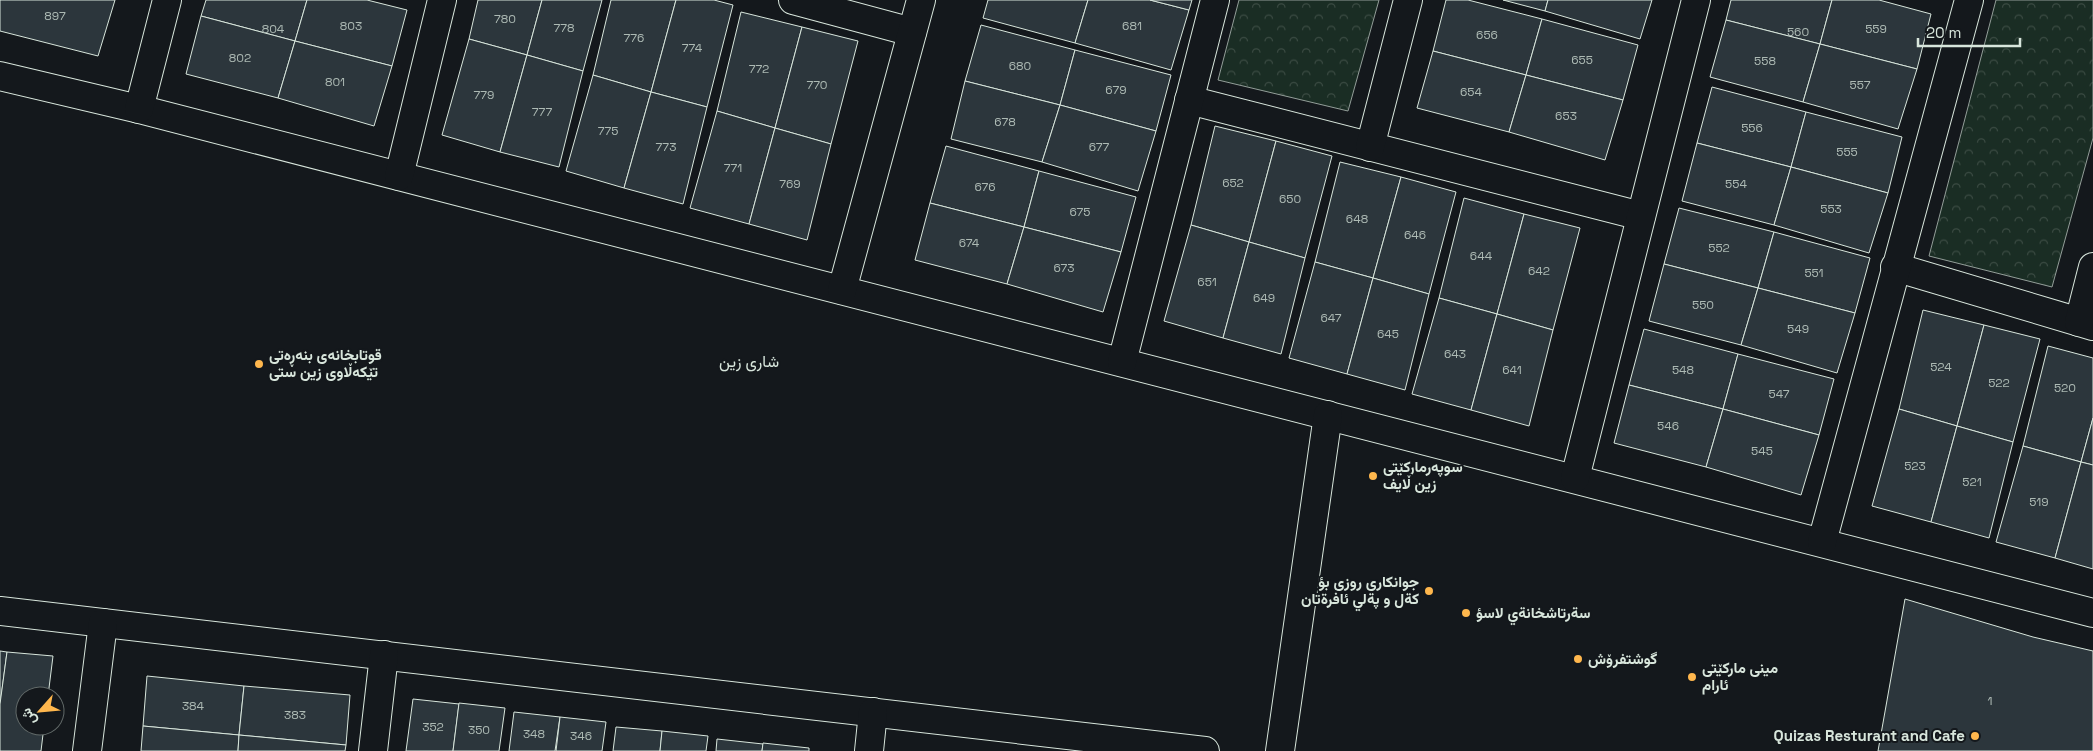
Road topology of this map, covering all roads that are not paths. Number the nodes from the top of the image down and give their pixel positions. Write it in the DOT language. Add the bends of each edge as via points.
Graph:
graph roads {
  1 [pos="166,0"];
  2 [pos="442,0"];
  3 [pos="793,0"];
  4 [pos="920,0"];
  5 [pos="1214,0"];
  6 [pos="1408,0"];
  7 [pos="1696,0"];
  8 [pos="1970,0"];
  9 [pos="912,32"];
  10 [pos="0,76"];
  11 [pos="1189,100"];
  12 [pos="139,109"];
  13 [pos="1370,147"];
  14 [pos="399,176"];
  15 [pos="1641,216"];
  16 [pos="1895,267"];
  17 [pos="2093,267"];
  18 [pos="842,290"];
  19 [pos="2086,324"];
  20 [pos="1122,362"];
  21 [pos="1328,415"];
  22 [pos="1575,478"];
  23 [pos="1822,542"];
  24 [pos="0,611"];
  25 [pos="2093,613"];
  26 [pos="104,623"];
  27 [pos="384,656"];
  28 [pos="873,712"];
  29 [pos="1147,748"];
  30 [pos="87,751"];
  31 [pos="373,751"];
  32 [pos="869,751"];
  33 [pos="1205,751"];
  34 [pos="1280,751"];
  1 -- 12 [label="street"];
  2 -- 14 [label="street"];
  3 -- 9 [label="street"];
  4 -- 9 [label="street"];
  5 -- 11 [label="street"];
  6 -- 13 [label="street"];
  7 -- 15 [label="street"];
  8 -- 16 [label="street"];
  9 -- 18 [label="street"];
  10 -- 12 [label="street"];
  11 -- 13 [label="street"];
  11 -- 20 [label="street"];
  12 -- 14 [label="street"];
  13 -- 15 [label="street"];
  14 -- 18 [label="street"];
  15 -- 22 [label="street"];
  16 -- 19 [label="street"];
  16 -- 23 [label="street"];
  17 -- 19 [label="street"];
  18 -- 20 [label="street"];
  20 -- 21 [label="street"];
  21 -- 22 [label="street"];
  21 -- 34 [label="street"];
  22 -- 23 [label="street"];
  23 -- 25 [label="street"];
  24 -- 26 [label="street"];
  26 -- 27 [label="street"];
  26 -- 30 [label="street"];
  27 -- 28 [label="street"];
  27 -- 31 [label="street"];
  28 -- 29 [label="street"];
  28 -- 32 [label="street"];
  29 -- 33 [label="street"];
}
